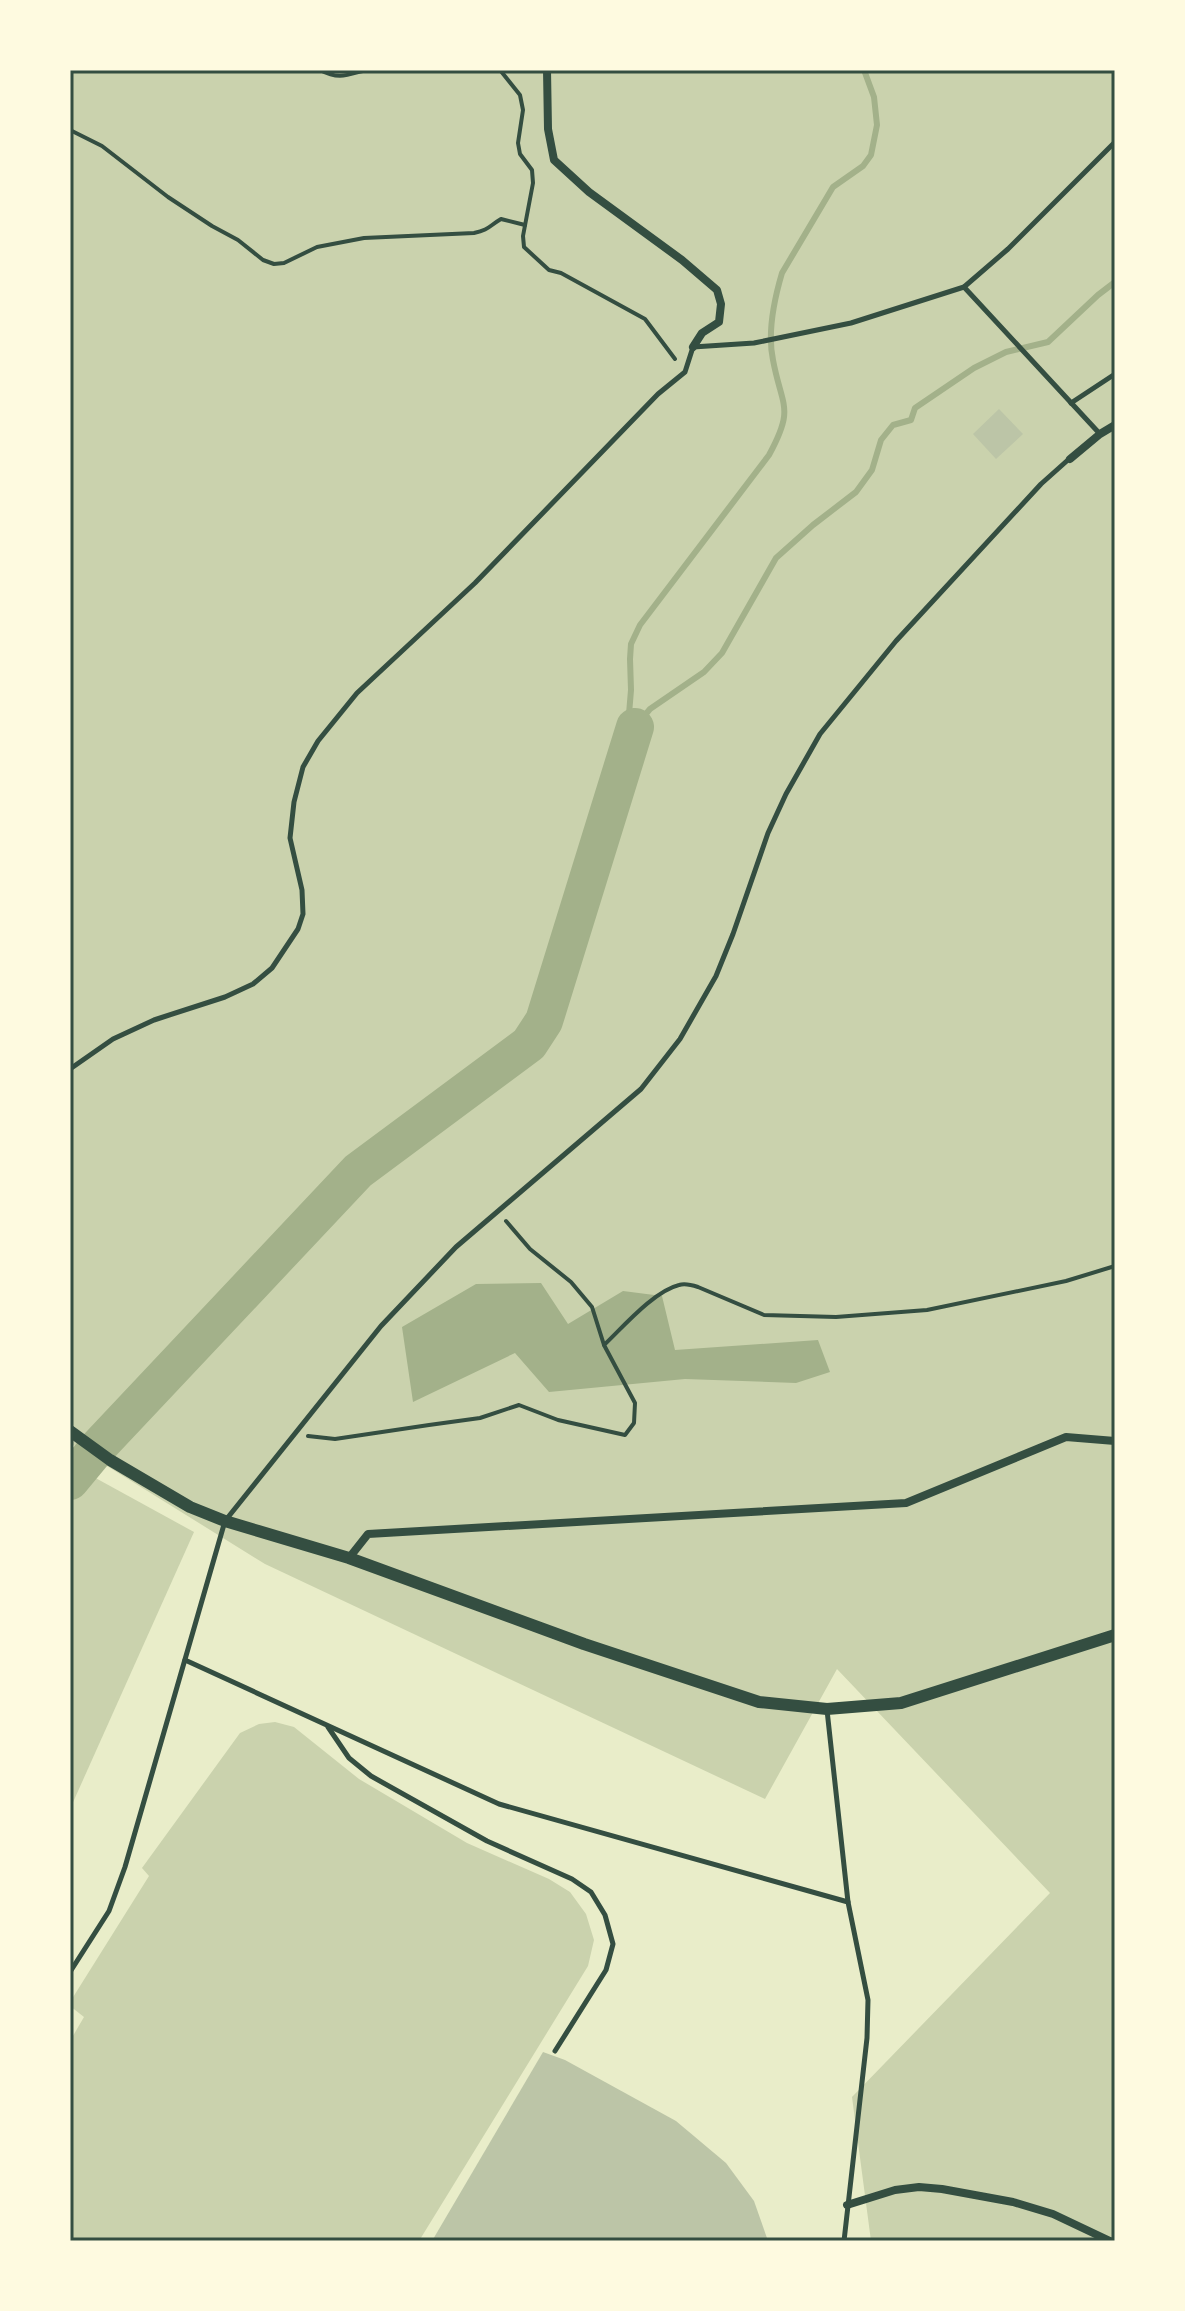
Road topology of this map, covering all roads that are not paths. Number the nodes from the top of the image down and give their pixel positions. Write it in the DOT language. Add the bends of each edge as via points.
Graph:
graph roads {
  1 [pos="547,70"];
  2 [pos="1115,142"];
  3 [pos="964,287"];
  4 [pos="693,347"];
  5 [pos="1115,374"];
  6 [pos="1071,403"];
  7 [pos="1115,425"];
  8 [pos="1100,434"];
  9 [pos="1070,459"];
  10 [pos="70,1069"];
  11 [pos="75,1435"];
  12 [pos="1115,1441"];
  13 [pos="225,1521"];
  14 [pos="349,1558"];
  15 [pos="1115,1635"];
  16 [pos="185,1660"];
  17 [pos="827,1709"];
  18 [pos="327,1727"];
  19 [pos="848,1902"];
  20 [pos="70,1972"];
  21 [pos="555,2051"];
  22 [pos="847,2205"];
  23 [pos="844,2241"];
  24 [pos="1110,2241"];
  1 -- 4 [label="street" via="554,160 717,290 719,322"];
  2 -- 3 [label="lane"];
  3 -- 4 [label="lane" via="851,323 754,343"];
  3 -- 6 [label="lane"];
  4 -- 10 [label="lane" via="685,372 357,693 318,741 303,767 290,838 303,914 272,968 225,997 113,1039"];
  5 -- 6 [label="lane"];
  6 -- 8 [label="lane"];
  7 -- 8 [label="street"];
  8 -- 9 [label="street"];
  9 -- 13 [label="lane" via="896,641 820,734 768,833 716,976 680,1039 641,1089 456,1247 381,1326"];
  11 -- 13 [label="street" via="190,1507"];
  12 -- 14 [label="street" via="1066,1437 906,1503 368,1534"];
  13 -- 14 [label="street"];
  13 -- 16 [label="lane"];
  14 -- 17 [label="street" via="759,1702"];
  15 -- 17 [label="street" via="901,1703"];
  16 -- 18 [label="lane"];
  16 -- 20 [label="lane" via="109,1911"];
  17 -- 19 [label="lane"];
  18 -- 19 [label="lane" via="499,1804"];
  18 -- 21 [label="lane" via="349,1758 371,1776 591,1892 613,1944 606,1970"];
  19 -- 22 [label="lane" via="868,2000"];
  22 -- 23 [label="lane"];
  22 -- 24 [label="street" via="895,2190 942,2189 1053,2214"];
}
